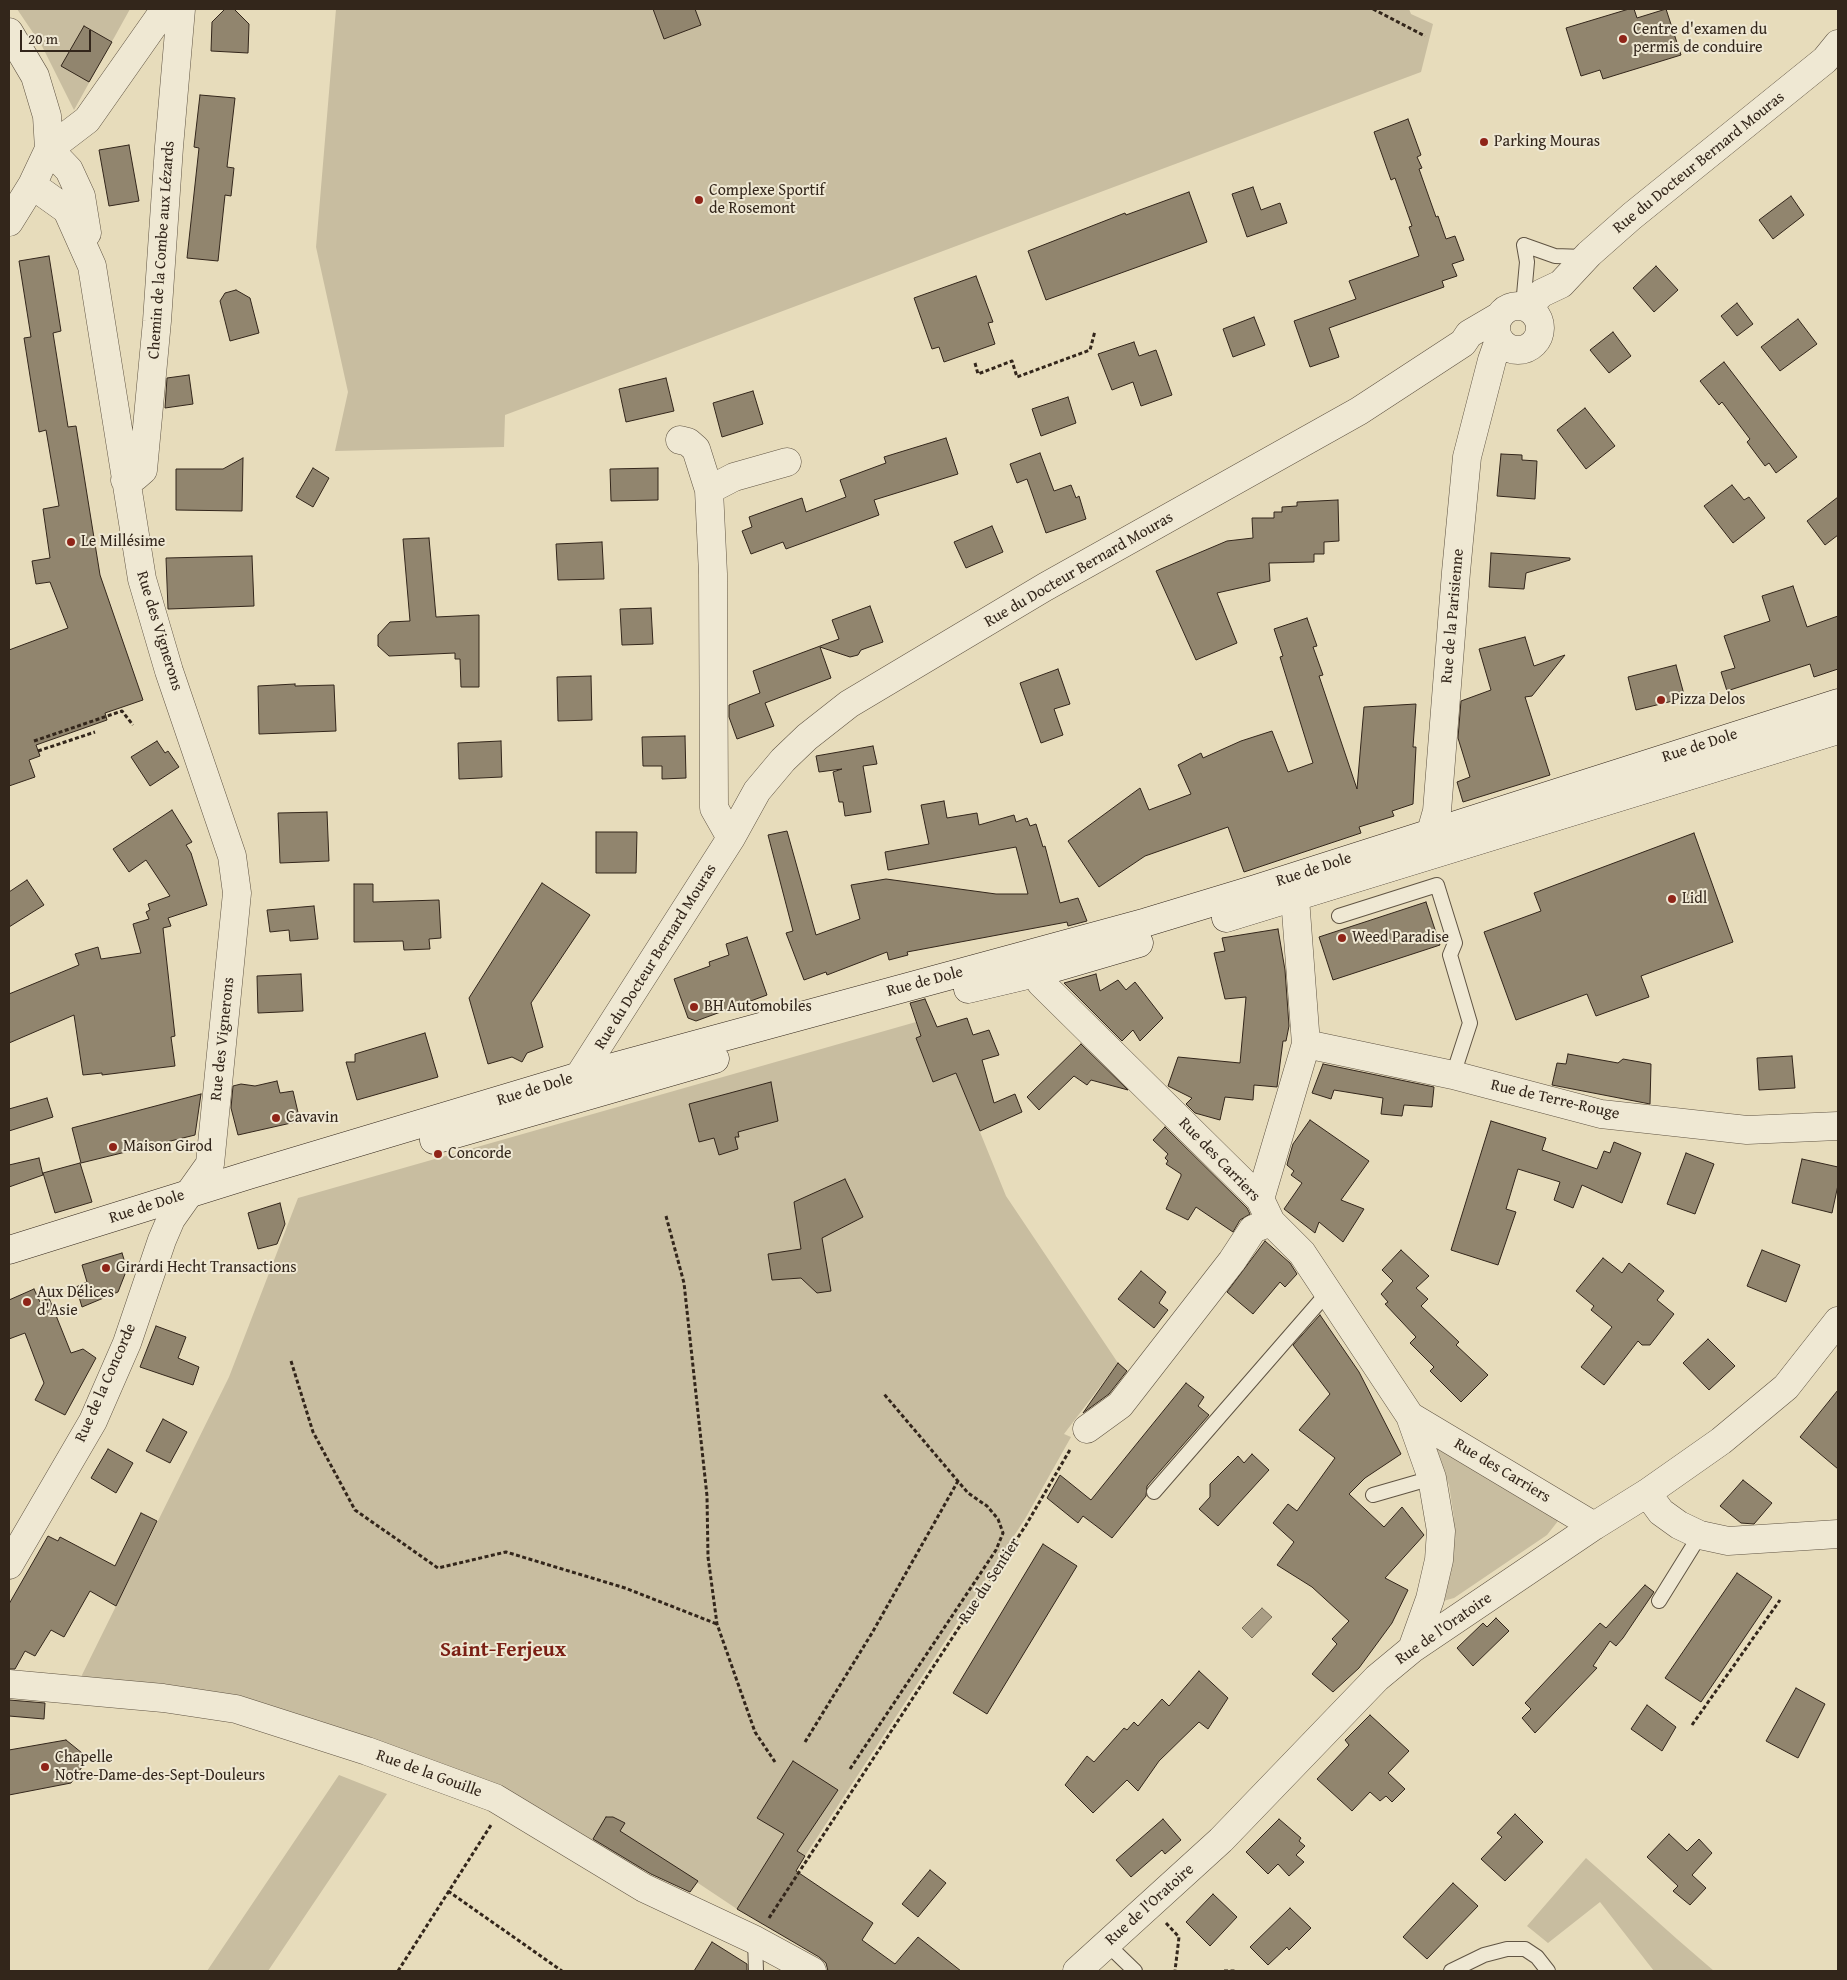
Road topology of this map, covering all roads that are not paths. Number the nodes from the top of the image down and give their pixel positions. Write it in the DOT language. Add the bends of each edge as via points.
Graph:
graph roads {
  1 [pos="164,9"];
  2 [pos="181,9"];
  3 [pos="9,32"];
  4 [pos="1838,44"];
  5 [pos="49,149"];
  6 [pos="32,185"];
  7 [pos="9,222"];
  8 [pos="1587,256"];
  9 [pos="92,266"];
  10 [pos="1561,284"];
  11 [pos="1525,306"];
  12 [pos="1498,331"];
  13 [pos="1535,341"];
  14 [pos="1482,401"];
  15 [pos="680,440"];
  16 [pos="787,462"];
  17 [pos="125,480"];
  18 [pos="709,490"];
  19 [pos="1838,703"];
  20 [pos="1838,730"];
  21 [pos="1431,832"];
  22 [pos="731,838"];
  23 [pos="1353,869"];
  24 [pos="1296,898"];
  25 [pos="1339,916"];
  26 [pos="1147,922"];
  27 [pos="1040,972"];
  28 [pos="1306,1044"];
  29 [pos="1453,1075"];
  30 [pos="580,1076"];
  31 [pos="516,1116"];
  32 [pos="1838,1126"];
  33 [pos="188,1194"];
  34 [pos="1265,1210"];
  35 [pos="171,1219"];
  36 [pos="9,1250"];
  37 [pos="9,1269"];
  38 [pos="1328,1292"];
  39 [pos="1838,1321"];
  40 [pos="1410,1416"];
  41 [pos="1087,1429"];
  42 [pos="1432,1478"];
  43 [pos="1154,1492"];
  44 [pos="1647,1493"];
  45 [pos="1373,1494"];
  46 [pos="1594,1526"];
  47 [pos="1838,1534"];
  48 [pos="1700,1536"];
  49 [pos="9,1565"];
  50 [pos="1659,1601"];
  51 [pos="1412,1650"];
  52 [pos="9,1684"];
  53 [pos="755,1940"];
  54 [pos="1107,1944"];
  55 [pos="756,1971"];
  56 [pos="812,1971"];
  57 [pos="1077,1971"];
  58 [pos="1136,1971"];
  59 [pos="1451,1971"];
  60 [pos="1548,1971"];
  1 -- 5 [label="street" via="87,120"];
  2 -- 17 [label="street, Chemin de la Combe aux Lézards" via="158,322 143,470 135,478"];
  3 -- 5 [label="street" via="35,76 47,116"];
  4 -- 8 [label="street, Rue du Docteur Bernard Mouras" via="1825,60"];
  5 -- 6 [label="street"];
  5 -- 9 [label="street" via="69,170 81,196"];
  6 -- 7 [label="street"];
  6 -- 9 [label="street, Rue des Vignerons" via="67,210"];
  8 -- 10 [label="street, Rue du Docteur Bernard Mouras"];
  8 -- 11 [label="lane" via="1555,256 1524,245 1527,262"];
  9 -- 17 [label="street, Rue des Vignerons"];
  10 -- 11 [label="street, Rue du Docteur Bernard Mouras"];
  10 -- 13 [label="street, Rue du Docteur Bernard Mouras" via="1550,318"];
  11 -- 12 [label="street" via="1508,307"];
  11 -- 13 [label="street" via="1539,320"];
  12 -- 13 [label="street" via="1515,350"];
  12 -- 14 [label="street, Rue de la Parisienne"];
  12 -- 22 [label="street, Rue du Docteur Bernard Mouras" via="1480,342 1463,343 1316,436 1046,587 848,704 783,760 757,791"];
  13 -- 14 [label="street, Rue de la Parisienne"];
  14 -- 21 [label="street, Rue de la Parisienne" via="1467,457 1437,811"];
  15 -- 18 [label="street" via="696,449"];
  16 -- 18 [label="street" via="734,477"];
  17 -- 33 [label="street, Rue des Vignerons" via="148,601 232,856 237,893 210,1164"];
  18 -- 22 [label="street" via="713,574 714,808"];
  19 -- 21 [label="street, Rue de Dole"];
  20 -- 23 [label="street, Rue de Dole"];
  21 -- 23 [label="street" via="1422,846"];
  22 -- 30 [label="street, Rue du Docteur Bernard Mouras"];
  23 -- 24 [label="street, Rue de Dole"];
  23 -- 26 [label="street, Rue de Dole"];
  24 -- 27 [label="street, Rue de Dole"];
  24 -- 28 [label="street"];
  25 -- 29 [label="lane" via="1437,885 1455,944 1450,955 1470,1023"];
  26 -- 27 [label="street" via="1143,932 1049,958 1040,967"];
  26 -- 30 [label="street, Rue de Dole"];
  27 -- 31 [label="street, Rue de Dole" via="956,992 933,994 780,1035 741,1051"];
  27 -- 34 [label="street, Rue des Carriers" via="1041,983"];
  28 -- 29 [label="street, Rue de Terre-Rouge"];
  28 -- 34 [label="street"];
  29 -- 32 [label="street, Rue de Terre-Rouge" via="1601,1114 1747,1130"];
  30 -- 31 [label="street, Rue du Docteur Bernard Mouras" via="564,1095"];
  30 -- 33 [label="street, Rue de Dole"];
  31 -- 35 [label="street, Rue de Dole"];
  33 -- 35 [label="street, Rue des Vignerons"];
  33 -- 36 [label="street, Rue de Dole"];
  34 -- 38 [label="street, Rue des Carriers" via="1302,1253"];
  34 -- 41 [label="street" via="1232,1262 1120,1405"];
  35 -- 37 [label="street, Rue de Dole"];
  35 -- 49 [label="street, Rue de la Concorde" via="127,1343 93,1421"];
  38 -- 40 [label="street, Rue des Carriers"];
  38 -- 43 [label="lane"];
  39 -- 44 [label="street, Rue de l'Oratoire" via="1786,1386 1721,1440"];
  40 -- 42 [label="street, Rue des Carriers"];
  40 -- 46 [label="street, Rue des Carriers"];
  42 -- 45 [label="lane"];
  42 -- 51 [label="street, Rue des Carriers" via="1442,1531 1439,1560 1430,1599"];
  44 -- 46 [label="street, Rue de l'Oratoire"];
  44 -- 48 [label="street" via="1661,1512"];
  46 -- 51 [label="street, Rue de l'Oratoire"];
  47 -- 48 [label="street" via="1728,1541"];
  48 -- 50 [label="lane"];
  51 -- 54 [label="street, Rue de l'Oratoire" via="1377,1678 1221,1840"];
  52 -- 53 [label="street, Rue de la Gouille" via="164,1698 236,1709 367,1750 495,1798 636,1884"];
  53 -- 55 [label="lane"];
  53 -- 56 [label="street, Rue de la Gouille"];
  54 -- 57 [label="street, Rue de l'Oratoire"];
  54 -- 58 [label="lane"];
  59 -- 60 [label="lane" via="1484,1955 1507,1949 1525,1949 1537,1956"];
}
